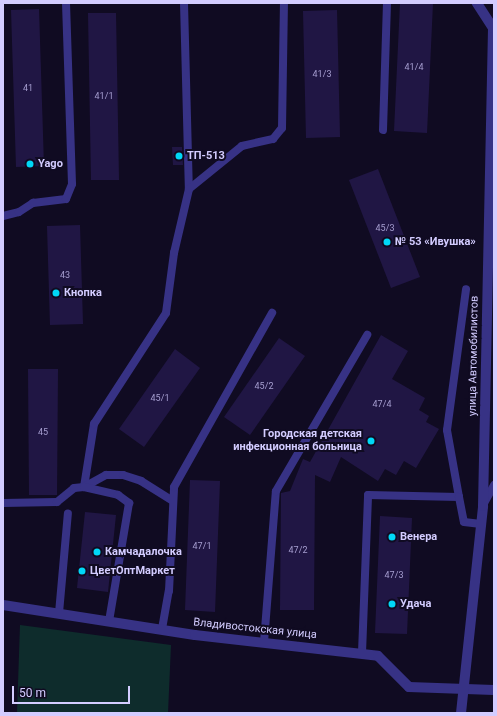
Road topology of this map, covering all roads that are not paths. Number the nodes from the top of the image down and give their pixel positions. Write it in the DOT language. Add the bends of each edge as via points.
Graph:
graph roads {
  1 [pos="66,3"];
  2 [pos="184,3"];
  3 [pos="284,3"];
  4 [pos="387,3"];
  5 [pos="477,3"];
  6 [pos="383,130"];
  7 [pos="492,162"];
  8 [pos="189,189"];
  9 [pos="3,216"];
  10 [pos="466,289"];
  11 [pos="272,313"];
  12 [pos="367,335"];
  13 [pos="494,485"];
  14 [pos="84,487"];
  15 [pos="459,497"];
  16 [pos="172,500"];
  17 [pos="3,502"];
  18 [pos="483,506"];
  19 [pos="68,513"];
  20 [pos="481,524"];
  21 [pos="3,605"];
  22 [pos="59,613"];
  23 [pos="109,621"];
  24 [pos="162,629"];
  25 [pos="264,642"];
  26 [pos="362,653"];
  27 [pos="463,690"];
  28 [pos="494,690"];
  29 [pos="461,713"];
  1 -- 9 [label="lane" via="72,184 66,199 33,203 19,212"];
  2 -- 8 [label="lane"];
  3 -- 8 [label="lane" via="282,128 274,139 242,146"];
  4 -- 6 [label="lane"];
  5 -- 7 [label="street, улица Автомобилистов" via="493,28"];
  7 -- 18 [label="street, улица Автомобилистов"];
  8 -- 14 [label="lane" via="174,253 166,313 94,424"];
  10 -- 15 [label="lane" via="447,430"];
  11 -- 16 [label="lane" via="174,487"];
  12 -- 25 [label="lane" via="276,491"];
  13 -- 18 [label="lane"];
  14 -- 16 [label="lane" via="106,475 123,475 141,481"];
  14 -- 17 [label="lane" via="74,488 57,502"];
  14 -- 23 [label="lane" via="118,495 129,503"];
  15 -- 20 [label="lane" via="464,522"];
  15 -- 26 [label="lane" via="368,495"];
  16 -- 24 [label="lane" via="169,591"];
  18 -- 20 [label="street, улица Автомобилистов"];
  19 -- 22 [label="lane"];
  20 -- 27 [label="street, улица Автомобилистов"];
  21 -- 22 [label="street, Владивостокская улица"];
  22 -- 23 [label="street, Владивостокская улица"];
  23 -- 24 [label="street, Владивостокская улица"];
  24 -- 25 [label="street, Владивостокская улица"];
  25 -- 26 [label="street, Владивостокская улица"];
  26 -- 27 [label="street, Владивостокская улица" via="378,656 410,687"];
  27 -- 28 [label="street, Владивостокская улица"];
  27 -- 29 [label="street, улица Автомобилистов"];
}
